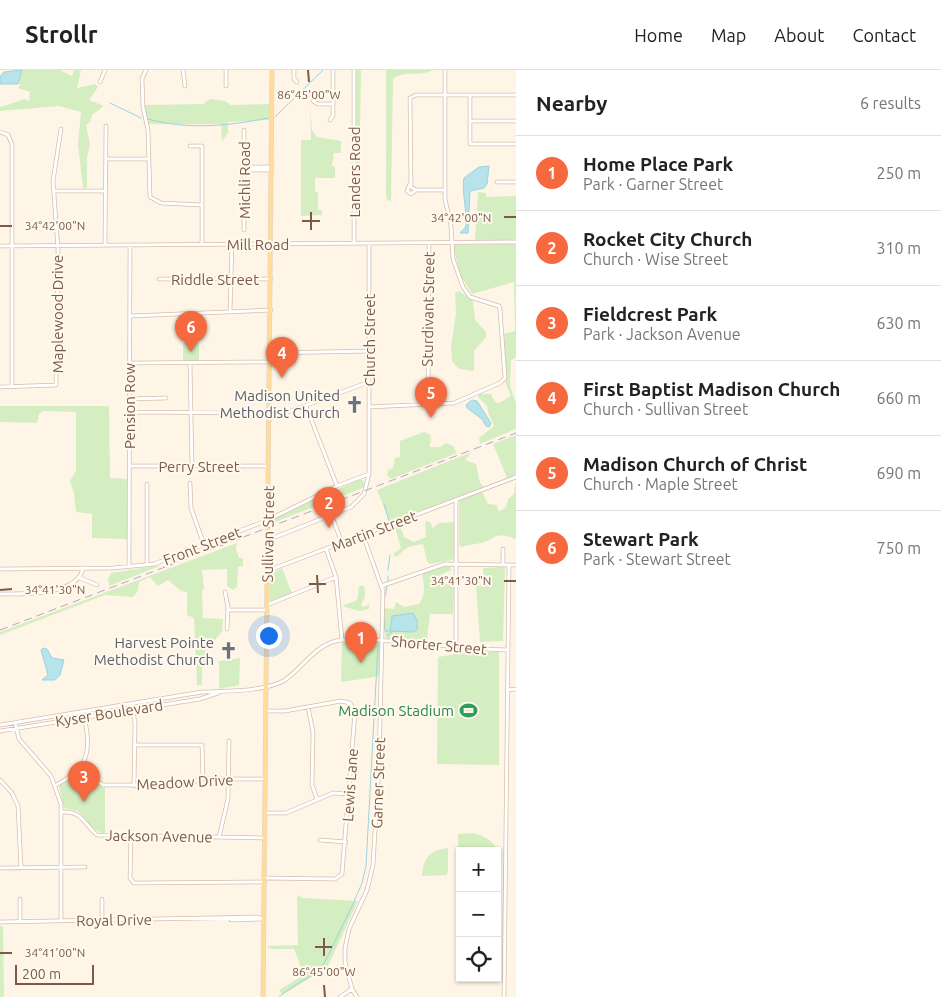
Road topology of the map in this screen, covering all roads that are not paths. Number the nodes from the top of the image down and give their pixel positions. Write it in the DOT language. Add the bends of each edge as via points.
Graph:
graph roads {
  1 [pos="105,70"];
  2 [pos="146,70"];
  3 [pos="183,70"];
  4 [pos="226,70"];
  5 [pos="272,70"];
  6 [pos="294,70"];
  7 [pos="333,70"];
  8 [pos="354,70"];
  9 [pos="445,70"];
  10 [pos="100,82"];
  11 [pos="297,82"];
  12 [pos="185,86"];
  13 [pos="226,86"];
  14 [pos="445,95"];
  15 [pos="516,95"];
  16 [pos="470,96"];
  17 [pos="313,102"];
  18 [pos="333,104"];
  19 [pos="330,120"];
  20 [pos="470,121"];
  21 [pos="516,121"];
  22 [pos="106,126"];
  23 [pos="61,130"];
  24 [pos="244,130"];
  25 [pos="0,132"];
  26 [pos="516,144"];
  27 [pos="190,146"];
  28 [pos="106,159"];
  29 [pos="148,159"];
  30 [pos="244,168"];
  31 [pos="272,168"];
  32 [pos="515,181"];
  33 [pos="497,182"];
  34 [pos="445,190"];
  35 [pos="105,191"];
  36 [pos="55,192"];
  37 [pos="202,204"];
  38 [pos="244,230"];
  39 [pos="516,242"];
  40 [pos="429,243"];
  41 [pos="451,243"];
  42 [pos="105,244"];
  43 [pos="202,244"];
  44 [pos="232,244"];
  45 [pos="272,244"];
  46 [pos="354,244"];
  47 [pos="370,244"];
  48 [pos="57,245"];
  49 [pos="130,245"];
  50 [pos="0,246"];
  51 [pos="13,246"];
  52 [pos="231,279"];
  53 [pos="271,279"];
  54 [pos="160,280"];
  55 [pos="271,310"];
  56 [pos="230,312"];
  57 [pos="130,316"];
  58 [pos="370,351"];
  59 [pos="270,354"];
  60 [pos="270,362"];
  61 [pos="130,363"];
  62 [pos="190,363"];
  63 [pos="369,382"];
  64 [pos="12,386"];
  65 [pos="0,387"];
  66 [pos="166,398"];
  67 [pos="129,399"];
  68 [pos="428,405"];
  69 [pos="306,406"];
  70 [pos="369,407"];
  71 [pos="129,412"];
  72 [pos="191,413"];
  73 [pos="269,413"];
  74 [pos="269,419"];
  75 [pos="129,466"];
  76 [pos="192,466"];
  77 [pos="269,466"];
  78 [pos="368,474"];
  79 [pos="516,477"];
  80 [pos="190,483"];
  81 [pos="147,484"];
  82 [pos="337,486"];
  83 [pos="456,500"];
  84 [pos="331,514"];
  85 [pos="268,520"];
  86 [pos="267,531"];
  87 [pos="277,535"];
  88 [pos="363,535"];
  89 [pos="268,540"];
  90 [pos="342,543"];
  91 [pos="204,545"];
  92 [pos="326,549"];
  93 [pos="503,549"];
  94 [pos="457,563"];
  95 [pos="503,564"];
  96 [pos="509,565"];
  97 [pos="516,565"];
  98 [pos="147,566"];
  99 [pos="128,567"];
  100 [pos="84,568"];
  101 [pos="0,569"];
  102 [pos="267,570"];
  103 [pos="336,577"];
  104 [pos="80,578"];
  105 [pos="97,585"];
  106 [pos="381,586"];
  107 [pos="225,592"];
  108 [pos="0,594"];
  109 [pos="267,605"];
  110 [pos="228,610"];
  111 [pos="267,610"];
  112 [pos="227,629"];
  113 [pos="342,640"];
  114 [pos="381,641"];
  115 [pos="456,645"];
  116 [pos="508,650"];
  117 [pos="266,686"];
  118 [pos="516,689"];
  119 [pos="507,690"];
  120 [pos="218,693"];
  121 [pos="194,694"];
  122 [pos="195,700"];
  123 [pos="132,704"];
  124 [pos="308,707"];
  125 [pos="102,708"];
  126 [pos="133,710"];
  127 [pos="266,711"];
  128 [pos="83,712"];
  129 [pos="104,714"];
  130 [pos="84,717"];
  131 [pos="15,722"];
  132 [pos="0,725"];
  133 [pos="15,728"];
  134 [pos="0,731"];
  135 [pos="228,741"];
  136 [pos="134,745"];
  137 [pos="80,769"];
  138 [pos="203,779"];
  139 [pos="228,779"];
  140 [pos="265,779"];
  141 [pos="0,780"];
  142 [pos="56,785"];
  143 [pos="134,786"];
  144 [pos="349,794"];
  145 [pos="317,799"];
  146 [pos="63,812"];
  147 [pos="265,814"];
  148 [pos="130,837"];
  149 [pos="218,837"];
  150 [pos="264,838"];
  151 [pos="320,840"];
  152 [pos="346,842"];
  153 [pos="60,867"];
  154 [pos="85,867"];
  155 [pos="0,868"];
  156 [pos="21,868"];
  157 [pos="264,880"];
  158 [pos="20,899"];
  159 [pos="102,899"];
  160 [pos="263,919"];
  161 [pos="61,921"];
  162 [pos="102,921"];
  163 [pos="0,922"];
  164 [pos="20,922"];
  165 [pos="352,989"];
  166 [pos="262,997"];
  167 [pos="340,997"];
  168 [pos="357,997"];
  169 [pos="504,997"];
  1 -- 10 [label="street"];
  2 -- 29 [label="street" via="142,79"];
  3 -- 12 [label="street"];
  4 -- 13 [label="street"];
  5 -- 31 [label="main road, Sullivan Street"];
  6 -- 11 [label="street"];
  7 -- 18 [label="street"];
  8 -- 46 [label="street, Landers Road"];
  9 -- 14 [label="street"];
  14 -- 16 [label="street"];
  14 -- 34 [label="street"];
  14 -- 34 [label="street" via="410,98 411,187 416,190"];
  15 -- 16 [label="street"];
  16 -- 20 [label="street"];
  17 -- 18 [label="street"];
  18 -- 19 [label="street"];
  20 -- 21 [label="street"];
  20 -- 26 [label="street" via="470,144"];
  22 -- 28 [label="street"];
  23 -- 36 [label="street" via="53,169"];
  24 -- 30 [label="street, Michli Road"];
  25 -- 51 [label="street" via="8,135 12,144"];
  27 -- 37 [label="street" via="202,146"];
  28 -- 29 [label="street"];
  28 -- 35 [label="street"];
  29 -- 37 [label="street" via="148,192 154,202"];
  30 -- 31 [label="street"];
  30 -- 38 [label="street, Michli Road"];
  31 -- 45 [label="main road, Sullivan Street"];
  32 -- 33 [label="street"];
  34 -- 41 [label="street"];
  35 -- 36 [label="street"];
  35 -- 42 [label="street"];
  36 -- 48 [label="street"];
  37 -- 43 [label="street"];
  39 -- 41 [label="street, Mill Road"];
  40 -- 41 [label="street, Mill Road"];
  40 -- 47 [label="street, Mill Road"];
  40 -- 68 [label="street, Sturdivant Street"];
  41 -- 68 [label="street" via="455,267 466,292 475,300 499,306 505,378 454,403"];
  42 -- 48 [label="street, Mill Road"];
  42 -- 49 [label="street, Mill Road"];
  43 -- 44 [label="street, Mill Road"];
  43 -- 49 [label="street, Mill Road"];
  44 -- 45 [label="street, Mill Road"];
  44 -- 52 [label="street"];
  45 -- 46 [label="street, Mill Road"];
  45 -- 53 [label="main road, Sullivan Street"];
  46 -- 47 [label="street, Mill Road"];
  47 -- 58 [label="street, Church Street"];
  48 -- 51 [label="street, Mill Road"];
  48 -- 64 [label="street, Maplewood Drive" via="56,386"];
  49 -- 57 [label="street, Pension Row"];
  50 -- 51 [label="street, Mill Road"];
  51 -- 64 [label="street"];
  52 -- 53 [label="street, Riddle Street"];
  52 -- 54 [label="street, Riddle Street"];
  52 -- 56 [label="street"];
  53 -- 55 [label="main road, Sullivan Street"];
  55 -- 56 [label="street"];
  55 -- 59 [label="main road, Sullivan Street"];
  56 -- 57 [label="street"];
  57 -- 61 [label="street, Pension Row"];
  58 -- 59 [label="street"];
  58 -- 63 [label="street, Church Street"];
  59 -- 60 [label="main road, Sullivan Street"];
  60 -- 62 [label="street"];
  60 -- 73 [label="main road, Sullivan Street"];
  61 -- 62 [label="street"];
  61 -- 67 [label="street, Pension Row"];
  62 -- 72 [label="street"];
  63 -- 69 [label="street"];
  63 -- 70 [label="street, Church Street"];
  64 -- 65 [label="street, Maplewood Drive"];
  66 -- 67 [label="street"];
  67 -- 71 [label="street, Pension Row"];
  68 -- 70 [label="street"];
  69 -- 74 [label="street"];
  69 -- 82 [label="street"];
  70 -- 78 [label="street, Church Street"];
  71 -- 72 [label="street"];
  71 -- 75 [label="street, Pension Row"];
  72 -- 73 [label="street"];
  72 -- 76 [label="street"];
  73 -- 74 [label="main road, Sullivan Street"];
  74 -- 77 [label="main road, Sullivan Street"];
  75 -- 76 [label="street, Perry Street"];
  75 -- 99 [label="street, Pension Row"];
  76 -- 77 [label="street, Perry Street"];
  77 -- 85 [label="main road, Sullivan Street"];
  78 -- 82 [label="street, Front Street"];
  78 -- 84 [label="street, Church Street" via="361,499"];
  79 -- 83 [label="street, Martin Street"];
  80 -- 91 [label="street" via="191,508"];
  81 -- 98 [label="street"];
  82 -- 85 [label="street, Front Street"];
  83 -- 88 [label="street, Martin Street"];
  83 -- 94 [label="street"];
  84 -- 87 [label="street, Church Street"];
  84 -- 90 [label="street"];
  85 -- 86 [label="main road, Sullivan Street"];
  85 -- 91 [label="street, Front Street"];
  86 -- 87 [label="street"];
  86 -- 89 [label="main road, Sullivan Street"];
  87 -- 89 [label="street, Church Street"];
  88 -- 90 [label="street, Martin Street"];
  88 -- 106 [label="street, Garner Street"];
  89 -- 102 [label="main road, Sullivan Street"];
  90 -- 92 [label="street, Martin Street"];
  91 -- 98 [label="street, Front Street"];
  92 -- 102 [label="street, Martin Street"];
  92 -- 103 [label="street"];
  93 -- 95 [label="street"];
  94 -- 95 [label="street"];
  94 -- 106 [label="street" via="431,567"];
  94 -- 115 [label="street"];
  95 -- 96 [label="street"];
  96 -- 97 [label="street"];
  96 -- 116 [label="street"];
  98 -- 99 [label="street, Front Street"];
  99 -- 100 [label="street, Front Street"];
  100 -- 101 [label="street, Front Street"];
  100 -- 104 [label="street"];
  102 -- 109 [label="main road, Sullivan Street"];
  103 -- 109 [label="street"];
  103 -- 113 [label="street"];
  104 -- 105 [label="street"];
  104 -- 108 [label="street" via="62,588"];
  106 -- 114 [label="street, Garner Street"];
  107 -- 110 [label="street"];
  109 -- 111 [label="main road, Sullivan Street"];
  110 -- 111 [label="street"];
  110 -- 112 [label="street"];
  111 -- 117 [label="main road, Sullivan Street"];
  113 -- 114 [label="street, Shorter Street"];
  113 -- 117 [label="street, Shorter Street" via="321,648 285,680"];
  114 -- 115 [label="street, Shorter Street"];
  114 -- 165 [label="street, Garner Street" via="373,864 367,890 349,929 345,948"];
  115 -- 116 [label="street, Shorter Street"];
  116 -- 119 [label="street"];
  117 -- 120 [label="street, Kyser Boulevard"];
  117 -- 127 [label="main road, Sullivan Street"];
  118 -- 119 [label="street"];
  119 -- 169 [label="street"];
  120 -- 121 [label="street, Kyser Boulevard"];
  120 -- 122 [label="street, Kyser Boulevard"];
  121 -- 122 [label="street"];
  121 -- 123 [label="street, Kyser Boulevard"];
  122 -- 126 [label="street, Kyser Boulevard"];
  123 -- 125 [label="street, Kyser Boulevard"];
  123 -- 126 [label="street"];
  124 -- 127 [label="street, Lewis Lane"];
  124 -- 144 [label="street, Lewis Lane" via="341,701 347,701 353,707"];
  124 -- 145 [label="street" via="313,732 312,785"];
  125 -- 128 [label="street, Kyser Boulevard"];
  125 -- 129 [label="street"];
  126 -- 129 [label="street, Kyser Boulevard"];
  126 -- 136 [label="street"];
  127 -- 140 [label="main road, Sullivan Street"];
  128 -- 130 [label="street"];
  128 -- 131 [label="street, Kyser Boulevard"];
  129 -- 130 [label="street, Kyser Boulevard"];
  130 -- 133 [label="street, Kyser Boulevard"];
  130 -- 137 [label="street" via="88,751"];
  131 -- 132 [label="street, Kyser Boulevard"];
  131 -- 133 [label="street"];
  133 -- 134 [label="street, Kyser Boulevard"];
  133 -- 142 [label="street" via="19,739"];
  135 -- 139 [label="street"];
  136 -- 138 [label="street" via="202,744"];
  136 -- 143 [label="street"];
  137 -- 142 [label="street"];
  137 -- 143 [label="street, Meadow Drive" via="103,785"];
  138 -- 139 [label="street, Meadow Drive"];
  138 -- 143 [label="street, Meadow Drive" via="181,785"];
  139 -- 140 [label="street, Meadow Drive"];
  139 -- 149 [label="street" via="226,810"];
  140 -- 147 [label="main road, Sullivan Street"];
  141 -- 156 [label="street" via="18,806"];
  142 -- 146 [label="street"];
  144 -- 145 [label="street" via="333,793"];
  144 -- 152 [label="street, Lewis Lane"];
  145 -- 147 [label="street" via="286,813"];
  146 -- 148 [label="street, Jackson Avenue" via="76,812 98,835"];
  146 -- 153 [label="street"];
  147 -- 150 [label="main road, Sullivan Street"];
  148 -- 149 [label="street, Jackson Avenue"];
  148 -- 157 [label="street, Lewis Lane" via="130,878 134,883"];
  149 -- 150 [label="street, Jackson Avenue"];
  150 -- 157 [label="main road, Sullivan Street"];
  151 -- 152 [label="street"];
  152 -- 157 [label="street, Lewis Lane" via="344,870 335,878"];
  153 -- 154 [label="street"];
  153 -- 156 [label="street"];
  153 -- 161 [label="street"];
  155 -- 156 [label="street"];
  157 -- 160 [label="main road, Sullivan Street"];
  158 -- 164 [label="street"];
  159 -- 162 [label="street"];
  160 -- 162 [label="street, Royal Drive"];
  160 -- 166 [label="main road, Sullivan Street"];
  161 -- 162 [label="street, Royal Drive"];
  161 -- 164 [label="street, Royal Drive"];
  163 -- 164 [label="street, Royal Drive"];
  165 -- 167 [label="street"];
  165 -- 168 [label="street, Garner Street"];
}
